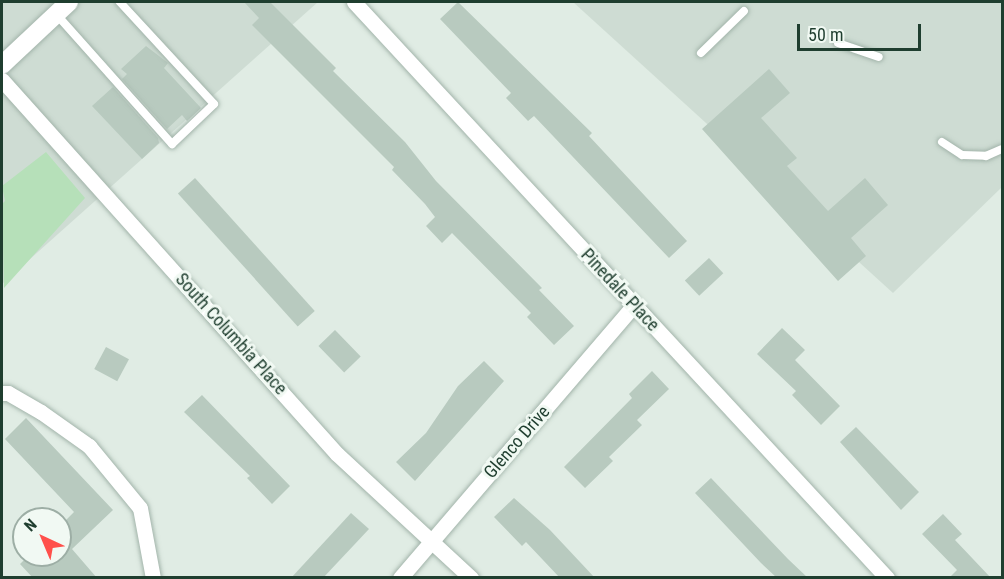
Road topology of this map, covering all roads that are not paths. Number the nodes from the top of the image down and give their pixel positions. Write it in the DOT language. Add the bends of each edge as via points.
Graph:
graph roads {
  1 [pos="120,2"];
  2 [pos="354,2"];
  3 [pos="62,8"];
  4 [pos="744,11"];
  5 [pos="838,43"];
  6 [pos="701,53"];
  7 [pos="879,57"];
  8 [pos="2,65"];
  9 [pos="2,80"];
  10 [pos="942,142"];
  11 [pos="1002,150"];
  12 [pos="634,305"];
  13 [pos="2,393"];
  14 [pos="431,542"];
  15 [pos="153,578"];
  16 [pos="400,578"];
  17 [pos="471,578"];
  18 [pos="887,578"];
  1 -- 3 [label="lane" via="214,104 172,144"];
  2 -- 12 [label="street, Pinedale Place"];
  3 -- 8 [label="main road"];
  4 -- 6 [label="lane"];
  5 -- 7 [label="lane"];
  9 -- 14 [label="street, South Columbia Place" via="337,454"];
  10 -- 11 [label="lane" via="962,154 986,156"];
  12 -- 14 [label="street, Glenco Drive"];
  12 -- 18 [label="street, Pinedale Place"];
  13 -- 15 [label="street" via="41,412 89,447 140,508"];
  14 -- 16 [label="street, Glenco Drive"];
  14 -- 17 [label="street, South Columbia Place"];
}
